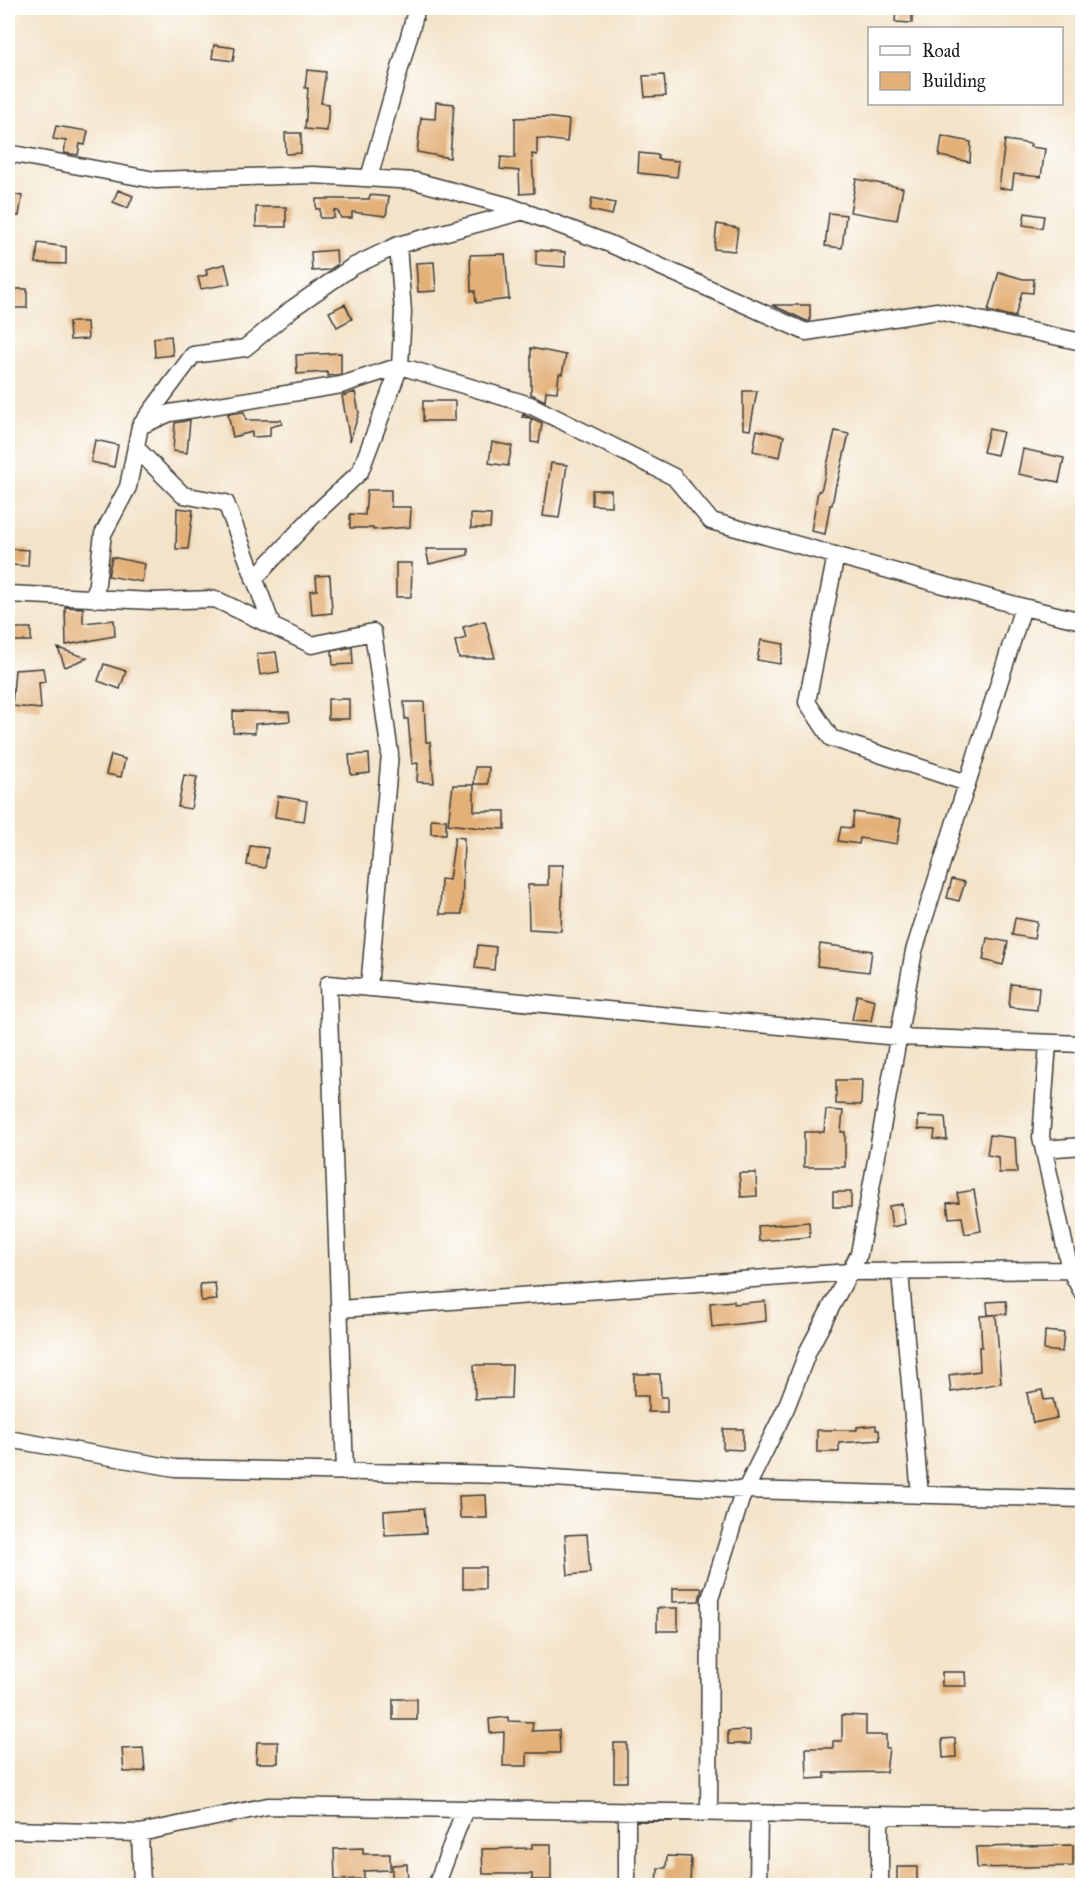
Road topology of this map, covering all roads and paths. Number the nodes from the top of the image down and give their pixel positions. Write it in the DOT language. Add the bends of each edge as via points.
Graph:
graph roads {
  1 [pos="417,8"];
  2 [pos="8,153"];
  3 [pos="369,178"];
  4 [pos="524,212"];
  5 [pos="398,245"];
  6 [pos="1083,342"];
  7 [pos="400,366"];
  8 [pos="140,426"];
  9 [pos="136,448"];
  10 [pos="836,555"];
  11 [pos="254,579"];
  12 [pos="8,594"];
  13 [pos="95,599"];
  14 [pos="1023,607"];
  15 [pos="1083,621"];
  16 [pos="272,625"];
  17 [pos="967,783"];
  18 [pos="369,988"];
  19 [pos="898,1036"];
  20 [pos="1047,1042"];
  21 [pos="1083,1044"];
  22 [pos="1083,1146"];
  23 [pos="1044,1149"];
  24 [pos="1070,1270"];
  25 [pos="850,1272"];
  26 [pos="900,1272"];
  27 [pos="1083,1292"];
  28 [pos="339,1309"];
  29 [pos="8,1439"];
  30 [pos="345,1472"];
  31 [pos="745,1490"];
  32 [pos="920,1495"];
  33 [pos="1083,1499"];
  34 [pos="465,1809"];
  35 [pos="627,1812"];
  36 [pos="709,1813"];
  37 [pos="759,1814"];
  38 [pos="880,1815"];
  39 [pos="1083,1818"];
  40 [pos="8,1830"];
  41 [pos="140,1833"];
  42 [pos="142,1886"];
  43 [pos="436,1886"];
  44 [pos="627,1886"];
  45 [pos="758,1886"];
  46 [pos="880,1886"];
  1 -- 3 [label="street"];
  2 -- 3 [label="street" via="155,180 313,175"];
  3 -- 4 [label="street" via="415,181"];
  4 -- 5 [label="street"];
  4 -- 6 [label="street" via="610,244 806,332 937,311"];
  5 -- 7 [label="street" via="403,312"];
  5 -- 8 [label="street" via="352,267 245,348 193,355"];
  7 -- 8 [label="street" via="341,385 170,413"];
  7 -- 10 [label="street" via="530,405 674,477 711,521"];
  7 -- 11 [label="street" via="360,472"];
  8 -- 9 [label="street"];
  9 -- 11 [label="street" via="183,495 226,503"];
  9 -- 13 [label="street" via="128,487 103,534"];
  10 -- 14 [label="street"];
  10 -- 17 [label="street" via="807,702 831,738"];
  11 -- 16 [label="street"];
  12 -- 13 [label="street"];
  13 -- 16 [label="street" via="215,598"];
  14 -- 15 [label="street"];
  14 -- 17 [label="street"];
  16 -- 18 [label="street" via="312,645 373,632 390,754"];
  17 -- 19 [label="street" via="914,951"];
  18 -- 19 [label="street"];
  18 -- 28 [label="street" via="328,984"];
  19 -- 20 [label="street"];
  19 -- 25 [label="street" via="859,1254"];
  20 -- 21 [label="street"];
  20 -- 23 [label="street" via="1041,1137"];
  22 -- 23 [label="street"];
  23 -- 24 [label="street"];
  24 -- 26 [label="street"];
  24 -- 27 [label="street"];
  25 -- 26 [label="street"];
  25 -- 28 [label="street"];
  25 -- 31 [label="street" via="808,1351 786,1408"];
  26 -- 32 [label="street"];
  28 -- 30 [label="street"];
  29 -- 30 [label="street" via="175,1468"];
  30 -- 31 [label="street" via="506,1475"];
  31 -- 32 [label="street"];
  31 -- 36 [label="street" via="710,1599"];
  32 -- 33 [label="street"];
  34 -- 35 [label="street"];
  34 -- 41 [label="street" via="268,1806"];
  34 -- 43 [label="street"];
  35 -- 36 [label="street"];
  35 -- 44 [label="street"];
  36 -- 37 [label="street"];
  37 -- 38 [label="street"];
  37 -- 45 [label="street"];
  38 -- 39 [label="street"];
  38 -- 46 [label="street"];
  40 -- 41 [label="street"];
  41 -- 42 [label="street"];
}
